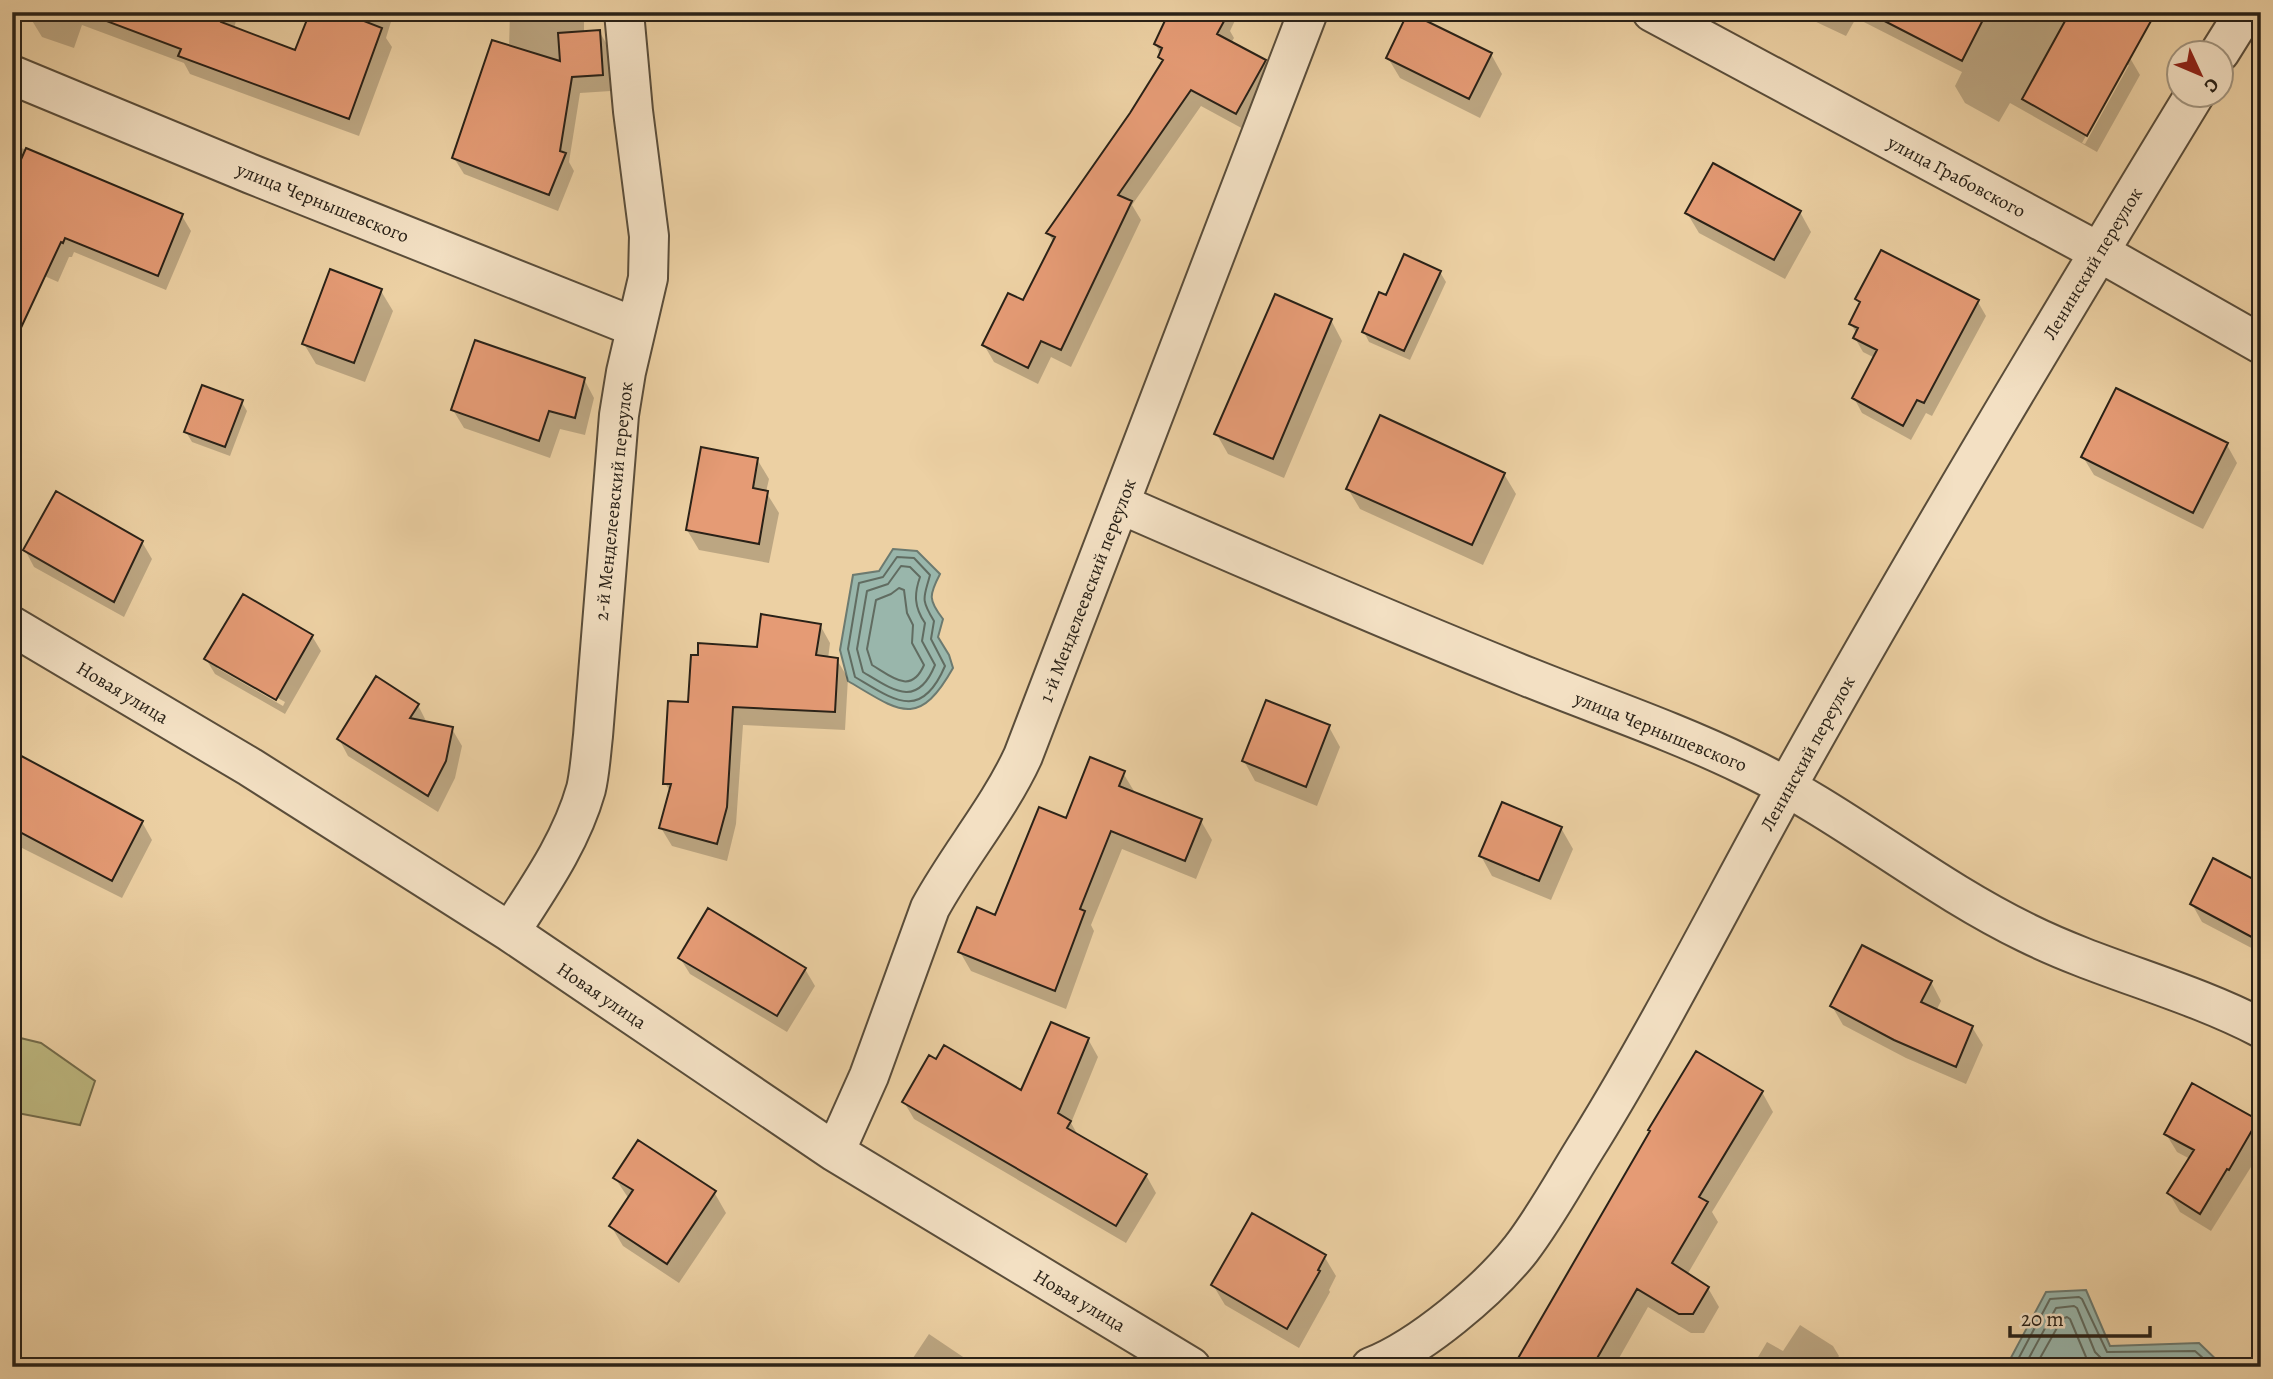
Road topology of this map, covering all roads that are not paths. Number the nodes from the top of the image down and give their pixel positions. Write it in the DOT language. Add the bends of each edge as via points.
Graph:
graph roads {
  1 [pos="624,12"];
  2 [pos="1308,12"];
  3 [pos="1652,12"];
  4 [pos="2245,12"];
  5 [pos="2229,38"];
  6 [pos="12,75"];
  7 [pos="2186,108"];
  8 [pos="2099,252"];
  9 [pos="635,327"];
  10 [pos="2261,344"];
  11 [pos="1120,504"];
  12 [pos="12,626"];
  13 [pos="1787,788"];
  14 [pos="510,932"];
  15 [pos="2261,1028"];
  16 [pos="835,1152"];
  17 [pos="1191,1367"];
  18 [pos="1371,1367"];
  1 -- 9 [label="street, 2-й Менделеевский переулок" via="649,236 648,278"];
  2 -- 11 [label="street, 1-й Менделеевский переулок"];
  3 -- 8 [label="street, улица Грабовского"];
  4 -- 5 [label="street"];
  6 -- 9 [label="street, улица Чернышевского"];
  7 -- 8 [label="street, Ленинский переулок"];
  8 -- 10 [label="street, улица Грабовского"];
  8 -- 13 [label="street, Ленинский переулок" via="1954,494"];
  9 -- 14 [label="street, 2-й Менделеевский переулок" via="617,427 586,788 572,829"];
  11 -- 13 [label="street, улица Чернышевского" via="1528,678 1693,740"];
  11 -- 16 [label="street, 1-й Менделеевский переулок" via="1023,756 1001,800 930,908 869,1076"];
  12 -- 14 [label="street, Новая улица" via="250,767"];
  13 -- 15 [label="street, улица Чернышевского" via="2026,933"];
  13 -- 18 [label="street, Ленинский переулок" via="1615,1099 1520,1249 1482,1291 1429,1334"];
  14 -- 16 [label="street, Новая улица"];
  16 -- 17 [label="street, Новая улица"];
}
